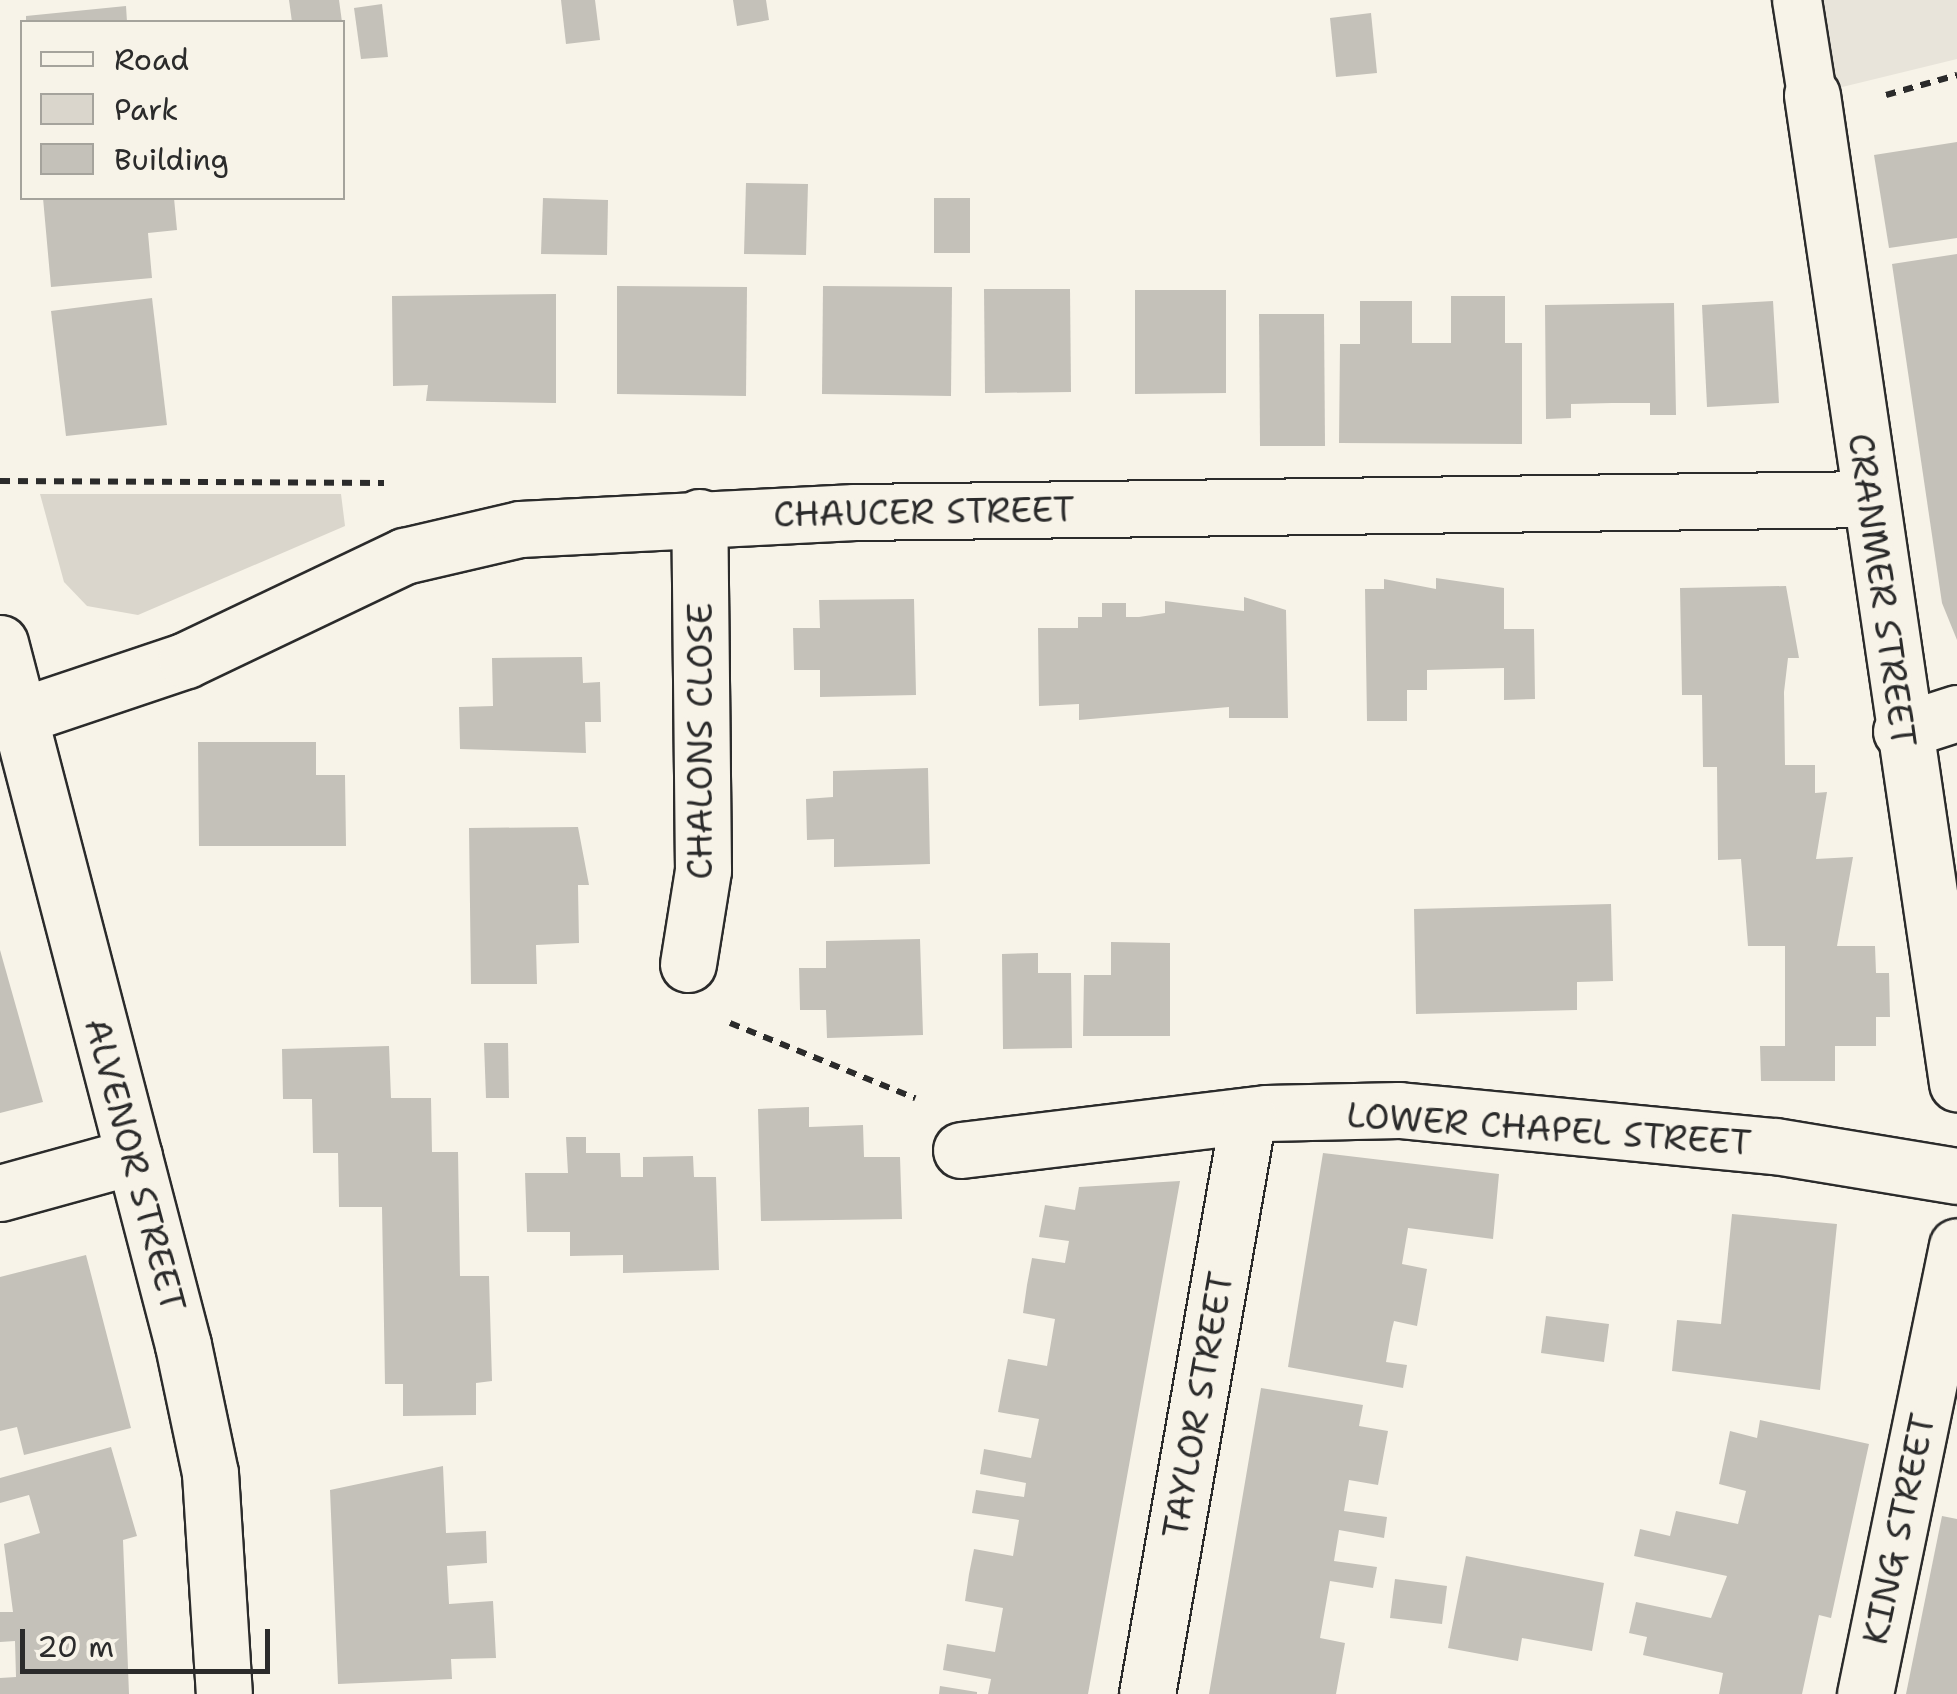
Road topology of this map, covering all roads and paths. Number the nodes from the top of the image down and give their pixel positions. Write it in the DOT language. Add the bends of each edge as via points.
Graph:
graph roads {
  1 [pos="1797,0"];
  2 [pos="1812,96"];
  3 [pos="0,481"];
  4 [pos="400,489"];
  5 [pos="1868,498"];
  6 [pos="699,516"];
  7 [pos="0,643"];
  8 [pos="1957,713"];
  9 [pos="18,717"];
  10 [pos="1901,731"];
  11 [pos="688,964"];
  12 [pos="1957,1083"];
  13 [pos="1248,1116"];
  14 [pos="960,1150"];
  15 [pos="134,1156"];
  16 [pos="1957,1176"];
  17 [pos="0,1192"];
  18 [pos="1957,1246"];
  19 [pos="224,1694"];
  20 [pos="1147,1694"];
  21 [pos="1865,1694"];
  1 -- 2 [label="lane"];
  2 -- 5 [label="street, CRANMER STREET"];
  3 -- 4 [label="path"];
  5 -- 6 [label="street, CHAUCER STREET"];
  5 -- 10 [label="street, CRANMER STREET"];
  6 -- 9 [label="street, CHAUCER STREET" via="459,538 186,660"];
  6 -- 11 [label="street, CHALONS CLOSE" via="703,870"];
  7 -- 9 [label="street, ALVENOR STREET"];
  8 -- 10 [label="street"];
  9 -- 15 [label="street, ALVENOR STREET"];
  10 -- 12 [label="street, CRANMER STREET"];
  11 -- 14 [label="path" via="710,1016 915,1095 914,1153"];
  13 -- 14 [label="street, LOWER CHAPEL STREET"];
  13 -- 16 [label="street, LOWER CHAPEL STREET" via="1400,1110 1776,1146"];
  13 -- 20 [label="street, TAYLOR STREET"];
  15 -- 17 [label="street"];
  15 -- 19 [label="street, ALVENOR STREET" via="210,1473"];
  18 -- 21 [label="street, KING STREET"];
}
